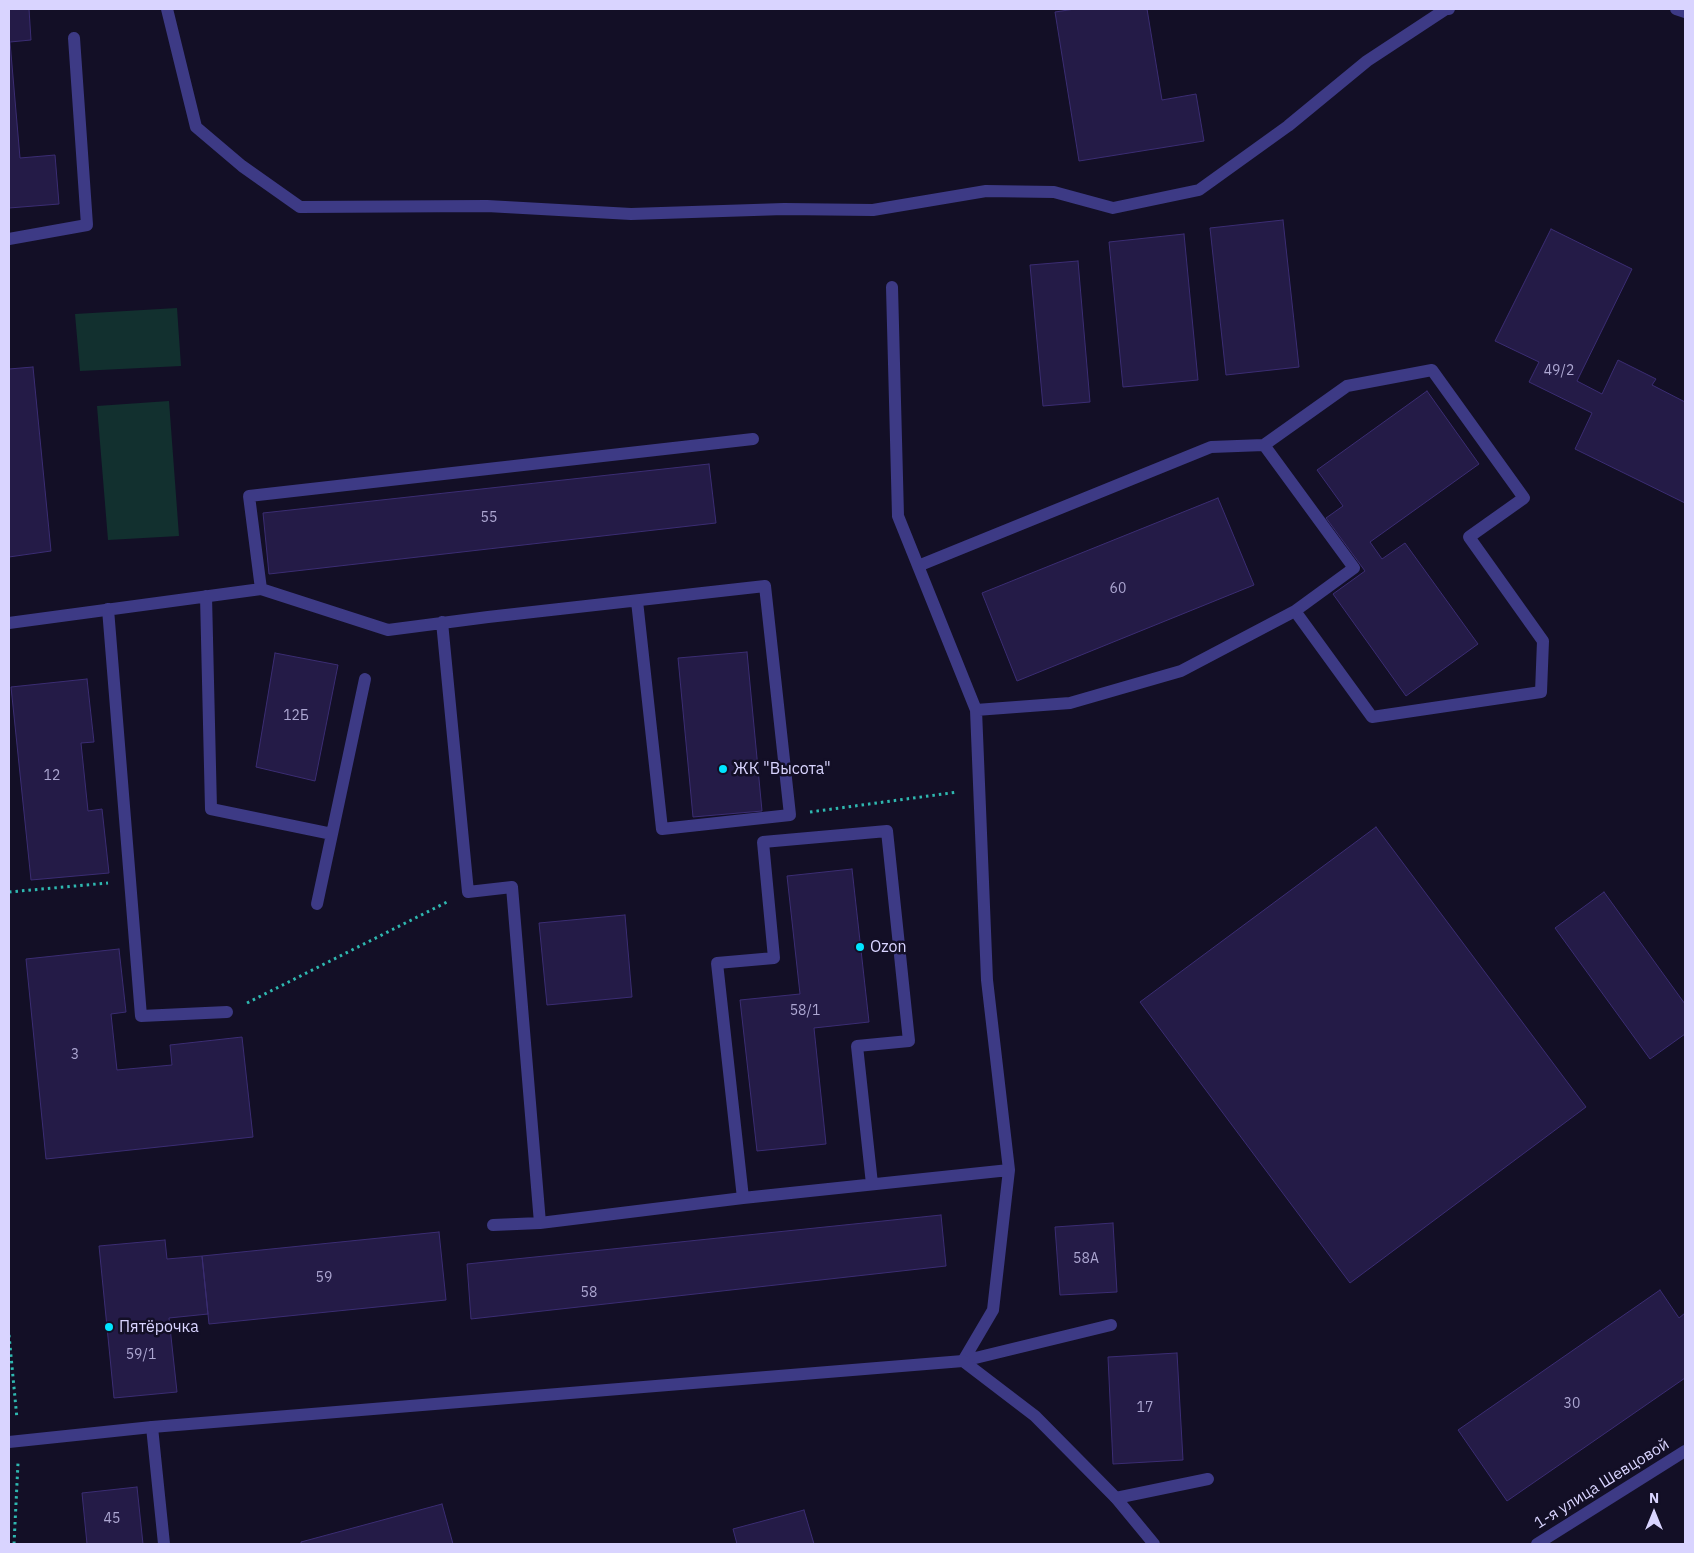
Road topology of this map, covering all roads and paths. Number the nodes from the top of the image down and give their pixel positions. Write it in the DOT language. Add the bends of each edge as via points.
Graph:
graph roads {
  1 [pos="167,9"];
  2 [pos="1449,9"];
  3 [pos="1676,9"];
  4 [pos="1685,11"];
  5 [pos="74,38"];
  6 [pos="9,239"];
  7 [pos="892,287"];
  8 [pos="752,439"];
  9 [pos="1264,445"];
  10 [pos="918,566"];
  11 [pos="261,589"];
  12 [pos="206,596"];
  13 [pos="637,601"];
  14 [pos="108,609"];
  15 [pos="1295,612"];
  16 [pos="442,622"];
  17 [pos="9,623"];
  18 [pos="365,679"];
  19 [pos="976,710"];
  20 [pos="980,790"];
  21 [pos="790,815"];
  22 [pos="332,834"];
  23 [pos="129,881"];
  24 [pos="9,892"];
  25 [pos="468,892"];
  26 [pos="317,904"];
  27 [pos="227,1012"];
  28 [pos="1009,1170"];
  29 [pos="872,1184"];
  30 [pos="743,1198"];
  31 [pos="540,1223"];
  32 [pos="493,1226"];
  33 [pos="1110,1325"];
  34 [pos="963,1361"];
  35 [pos="152,1427"];
  36 [pos="9,1442"];
  37 [pos="1685,1451"];
  38 [pos="1208,1479"];
  39 [pos="1116,1498"];
  40 [pos="164,1544"];
  41 [pos="1154,1544"];
  42 [pos="1537,1544"];
  1 -- 2 [label="street" via="196,128 300,207 487,206 631,214 873,210 986,191 1054,192 1113,208 1199,190 1288,126 1367,61"];
  3 -- 4 [label="street"];
  5 -- 6 [label="street" via="87,225"];
  7 -- 10 [label="street" via="898,516"];
  8 -- 11 [label="street" via="249,496"];
  9 -- 10 [label="street" via="1210,447"];
  9 -- 15 [label="street" via="1354,568"];
  9 -- 15 [label="street" via="1347,386 1432,370 1524,498 1469,537 1543,641 1541,692 1372,717"];
  10 -- 19 [label="street"];
  11 -- 12 [label="street"];
  11 -- 16 [label="street" via="388,630"];
  12 -- 14 [label="street"];
  12 -- 22 [label="street" via="211,809"];
  13 -- 16 [label="street"];
  13 -- 21 [label="street" via="662,829"];
  13 -- 21 [label="street" via="765,586"];
  14 -- 17 [label="street"];
  14 -- 23 [label="street"];
  15 -- 19 [label="street" via="1181,671 1070,703"];
  16 -- 25 [label="street"];
  18 -- 22 [label="street"];
  19 -- 20 [label="street"];
  20 -- 21 [label="path"];
  20 -- 28 [label="street" via="987,980"];
  22 -- 26 [label="street"];
  23 -- 24 [label="path"];
  23 -- 27 [label="street" via="141,1016"];
  25 -- 27 [label="path"];
  25 -- 31 [label="street" via="512,887"];
  28 -- 29 [label="street"];
  28 -- 34 [label="street" via="993,1310"];
  29 -- 30 [label="street"];
  29 -- 30 [label="street" via="857,1046 910,1041 887,831 763,842 774,958 717,963"];
  30 -- 31 [label="street"];
  31 -- 32 [label="street"];
  33 -- 34 [label="street"];
  34 -- 35 [label="street"];
  34 -- 39 [label="street" via="1035,1416"];
  35 -- 36 [label="street"];
  35 -- 40 [label="street"];
  37 -- 42 [label="street, 1-я улица Шевцовой"];
  38 -- 39 [label="street"];
  39 -- 41 [label="street"];
}
